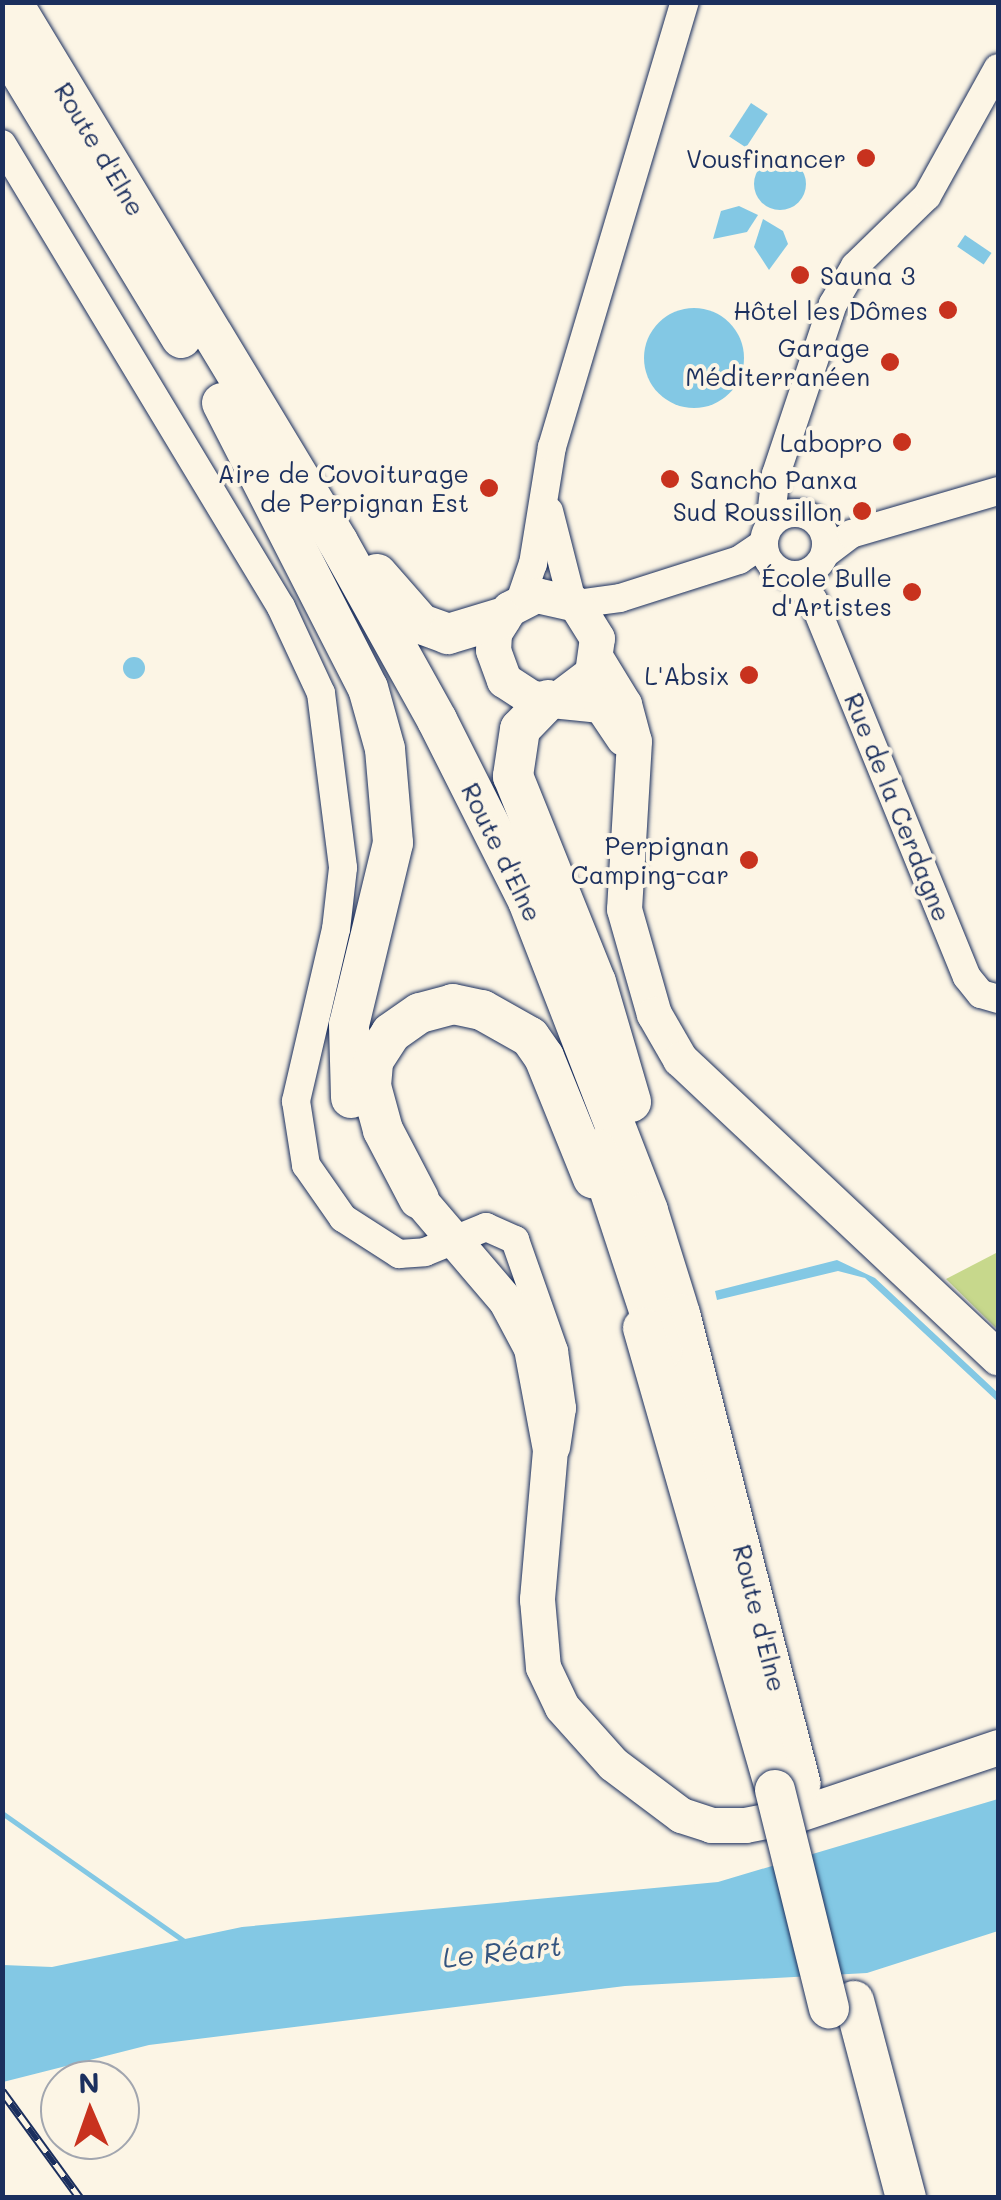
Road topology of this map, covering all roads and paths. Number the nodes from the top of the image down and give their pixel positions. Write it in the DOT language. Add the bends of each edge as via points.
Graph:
graph roads {
  1 [pos="686,2"];
  2 [pos="10,17"];
  3 [pos="998,68"];
  4 [pos="2,144"];
  5 [pos="222,403"];
  6 [pos="788,454"];
  7 [pos="547,476"];
  8 [pos="998,491"];
  9 [pos="809,518"];
  10 [pos="851,534"];
  11 [pos="790,555"];
  12 [pos="574,603"];
  13 [pos="510,610"];
  14 [pos="597,649"];
  15 [pos="553,699"];
  16 [pos="634,780"];
  17 [pos="998,999"];
  18 [pos="418,1198"];
  19 [pos="452,1238"];
  20 [pos="998,1358"];
  21 [pos="730,1499"];
  22 [pos="998,1747"];
  23 [pos="783,1785"];
  24 [pos="841,2004"];
  25 [pos="878,2198"];
  26 [pos="909,2198"];
  1 -- 7 [label="street"];
  2 -- 5 [label="highway, Route d'Elne"];
  2 -- 13 [label="highway" via="146,199 358,549 399,604 420,624 448,634"];
  2 -- 21 [label="highway, Route d'Elne" via="338,542 528,902 648,1212"];
  3 -- 6 [label="street" via="928,196 855,266 833,304"];
  4 -- 19 [label="street" via="281,608 321,693 343,868 336,929 296,1102 306,1165 344,1218 399,1254 425,1252"];
  5 -- 18 [label="highway" via="360,670 385,748 393,844 349,1025 347,1077 353,1114 372,1151"];
  5 -- 23 [label="highway, Route d'Elne" via="416,730 538,998 659,1338"];
  6 -- 9 [label="street"];
  6 -- 11 [label="street" via="776,474"];
  7 -- 12 [label="street" via="550,523"];
  7 -- 13 [label="street" via="534,564"];
  8 -- 10 [label="street"];
  9 -- 10 [label="street"];
  9 -- 11 [label="street"];
  9 -- 11 [label="street"];
  10 -- 11 [label="street"];
  11 -- 12 [label="street" via="739,560 620,598"];
  11 -- 14 [label="street" via="624,606"];
  11 -- 17 [label="street, Rue de la Cerdagne" via="966,977 981,994"];
  12 -- 13 [label="main road" via="536,595"];
  12 -- 14 [label="main road"];
  13 -- 15 [label="main road" via="492,650 496,666 516,692"];
  14 -- 15 [label="main road" via="583,684"];
  14 -- 16 [label="main road" via="624,704 634,741"];
  15 -- 16 [label="main road" via="601,705 618,724"];
  15 -- 21 [label="highway" via="520,729 512,776 596,982 666,1222"];
  16 -- 20 [label="main road" via="624,909 654,1014 680,1059"];
  18 -- 19 [label="main road"];
  18 -- 23 [label="highway" via="383,1130 370,1086 373,1061 391,1033 420,1013 453,1004 482,1010 530,1038 544,1056 603,1204"];
  19 -- 22 [label="main road" via="506,1302 531,1348 547,1420 550,1496 537,1599 542,1667 582,1733 647,1794 711,1825 796,1815"];
  21 -- 23 [label="highway, Route d'Elne"];
  23 -- 24 [label="highway, bridge"];
  24 -- 25 [label="highway"];
  24 -- 26 [label="highway"];
}
